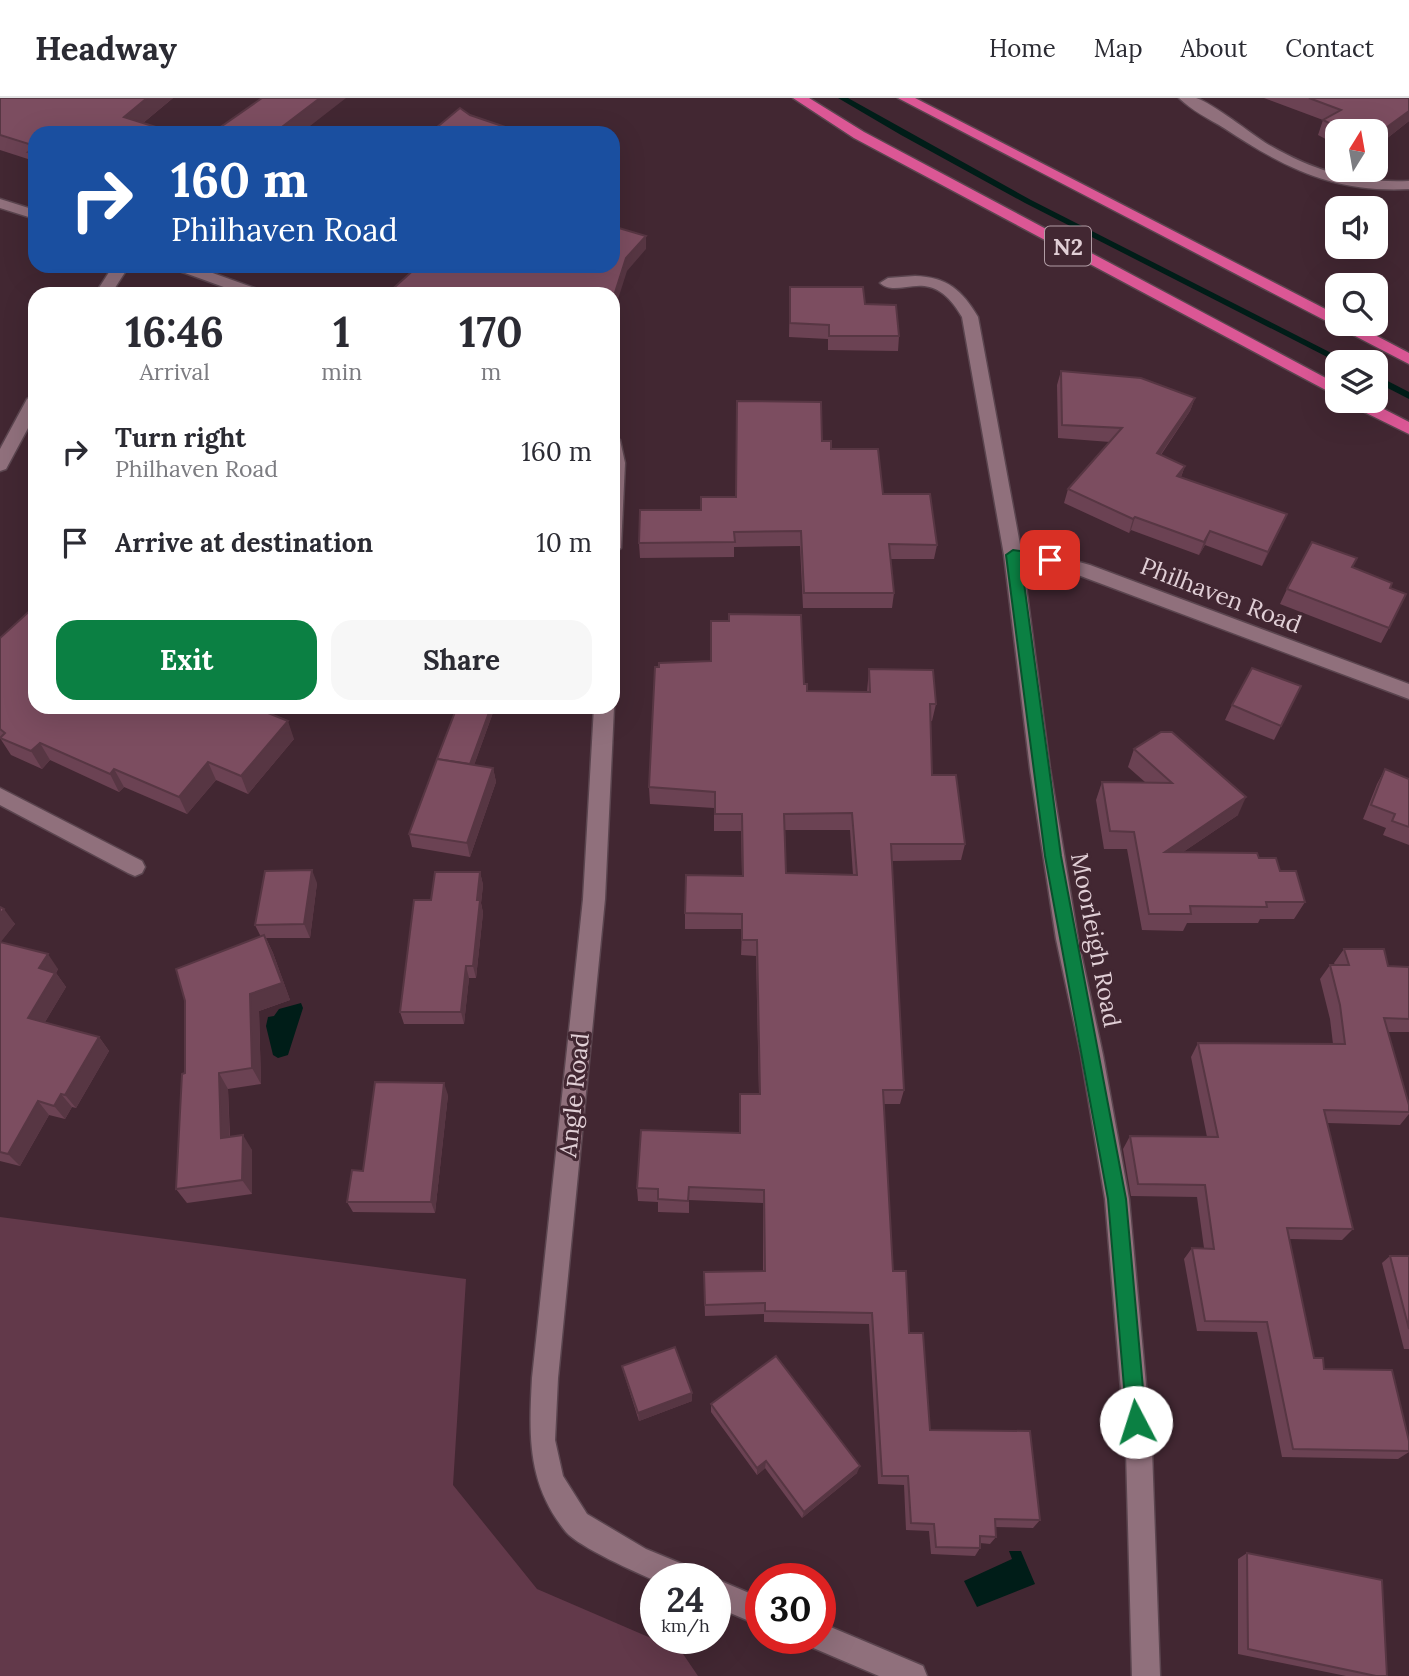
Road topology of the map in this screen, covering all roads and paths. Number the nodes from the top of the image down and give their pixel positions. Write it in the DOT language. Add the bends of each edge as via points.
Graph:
graph roads {
  1 [pos="800,98"];
  2 [pos="905,98"];
  3 [pos="1186,98"];
  4 [pos="1409,185"];
  5 [pos="0,203"];
  6 [pos="28,213"];
  7 [pos="199,273"];
  8 [pos="888,284"];
  9 [pos="238,287"];
  10 [pos="1325,315"];
  11 [pos="1365,336"];
  12 [pos="1409,359"];
  13 [pos="1325,385"];
  14 [pos="28,412"];
  15 [pos="1379,413"];
  16 [pos="1409,429"];
  17 [pos="0,465"];
  18 [pos="1013,555"];
  19 [pos="1409,692"];
  20 [pos="604,714"];
  21 [pos="0,796"];
  22 [pos="135,867"];
  23 [pos="646,1563"];
  24 [pos="836,1643"];
  25 [pos="913,1676"];
  26 [pos="1146,1676"];
  1 -- 13 [label="highway, N2" via="859,135"];
  2 -- 10 [label="highway, N2"];
  3 -- 4 [label="street" via="1312,174 1349,184"];
  5 -- 6 [label="street"];
  7 -- 9 [label="street"];
  8 -- 18 [label="street, Moorleigh Road" via="914,280 949,286 970,317"];
  11 -- 12 [label="highway"];
  14 -- 17 [label="street"];
  15 -- 16 [label="highway"];
  18 -- 19 [label="street, Philhaven Road" via="1084,570"];
  18 -- 26 [label="street, Moorleigh Road" via="1053,856 1117,1199 1139,1450"];
  20 -- 23 [label="street, Angle Road" via="594,900 542,1440 551,1481 577,1524"];
  21 -- 22 [label="street"];
  24 -- 25 [label="street"];
}
